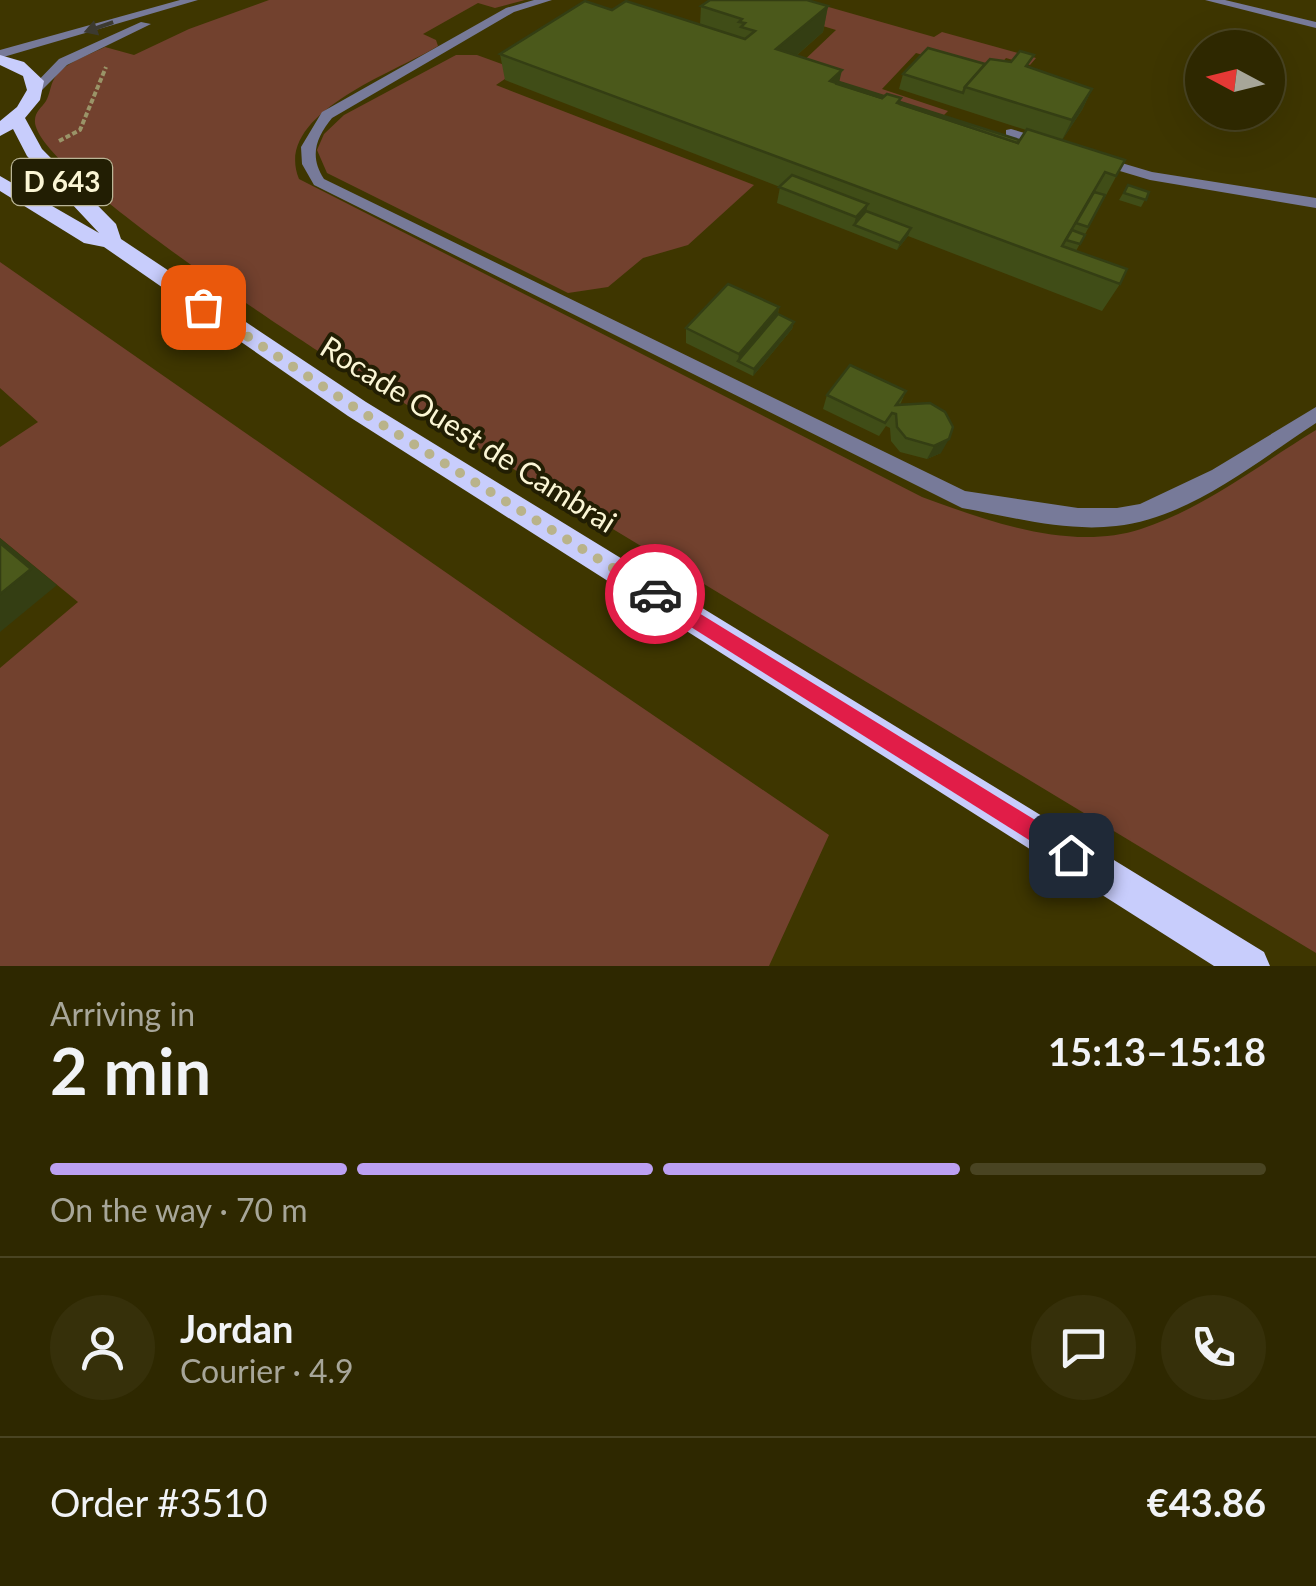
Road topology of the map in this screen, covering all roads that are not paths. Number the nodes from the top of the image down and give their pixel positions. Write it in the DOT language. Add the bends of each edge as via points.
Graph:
graph roads {
  1 [pos="193,0"];
  2 [pos="546,0"];
  3 [pos="1211,0"];
  4 [pos="1316,25"];
  5 [pos="0,57"];
  6 [pos="37,88"];
  7 [pos="8,124"];
  8 [pos="1011,133"];
  9 [pos="1063,149"];
  10 [pos="1080,155"];
  11 [pos="0,182"];
  12 [pos="1316,203"];
  13 [pos="112,242"];
  14 [pos="1316,414"];
  15 [pos="1250,966"];
  1 -- 5 [label="street, one-way"];
  1 -- 6 [label="street" via="62,62"];
  2 -- 14 [label="street" via="510,10 327,115 308,137 310,172 962,499 1052,515 1119,517 1168,503"];
  3 -- 4 [label="street"];
  5 -- 6 [label="highway" via="31,73"];
  6 -- 7 [label="highway"];
  7 -- 13 [label="highway, Rocade Ouest de Cambrai / D 643" via="109,229"];
  8 -- 9 [label="street"];
  10 -- 12 [label="street" via="1150,176"];
  11 -- 13 [label="highway, Rocade Ouest de Cambrai / D 643" via="92,238"];
  13 -- 15 [label="highway, Rocade Ouest de Cambrai / D 643" via="357,409"];
}
